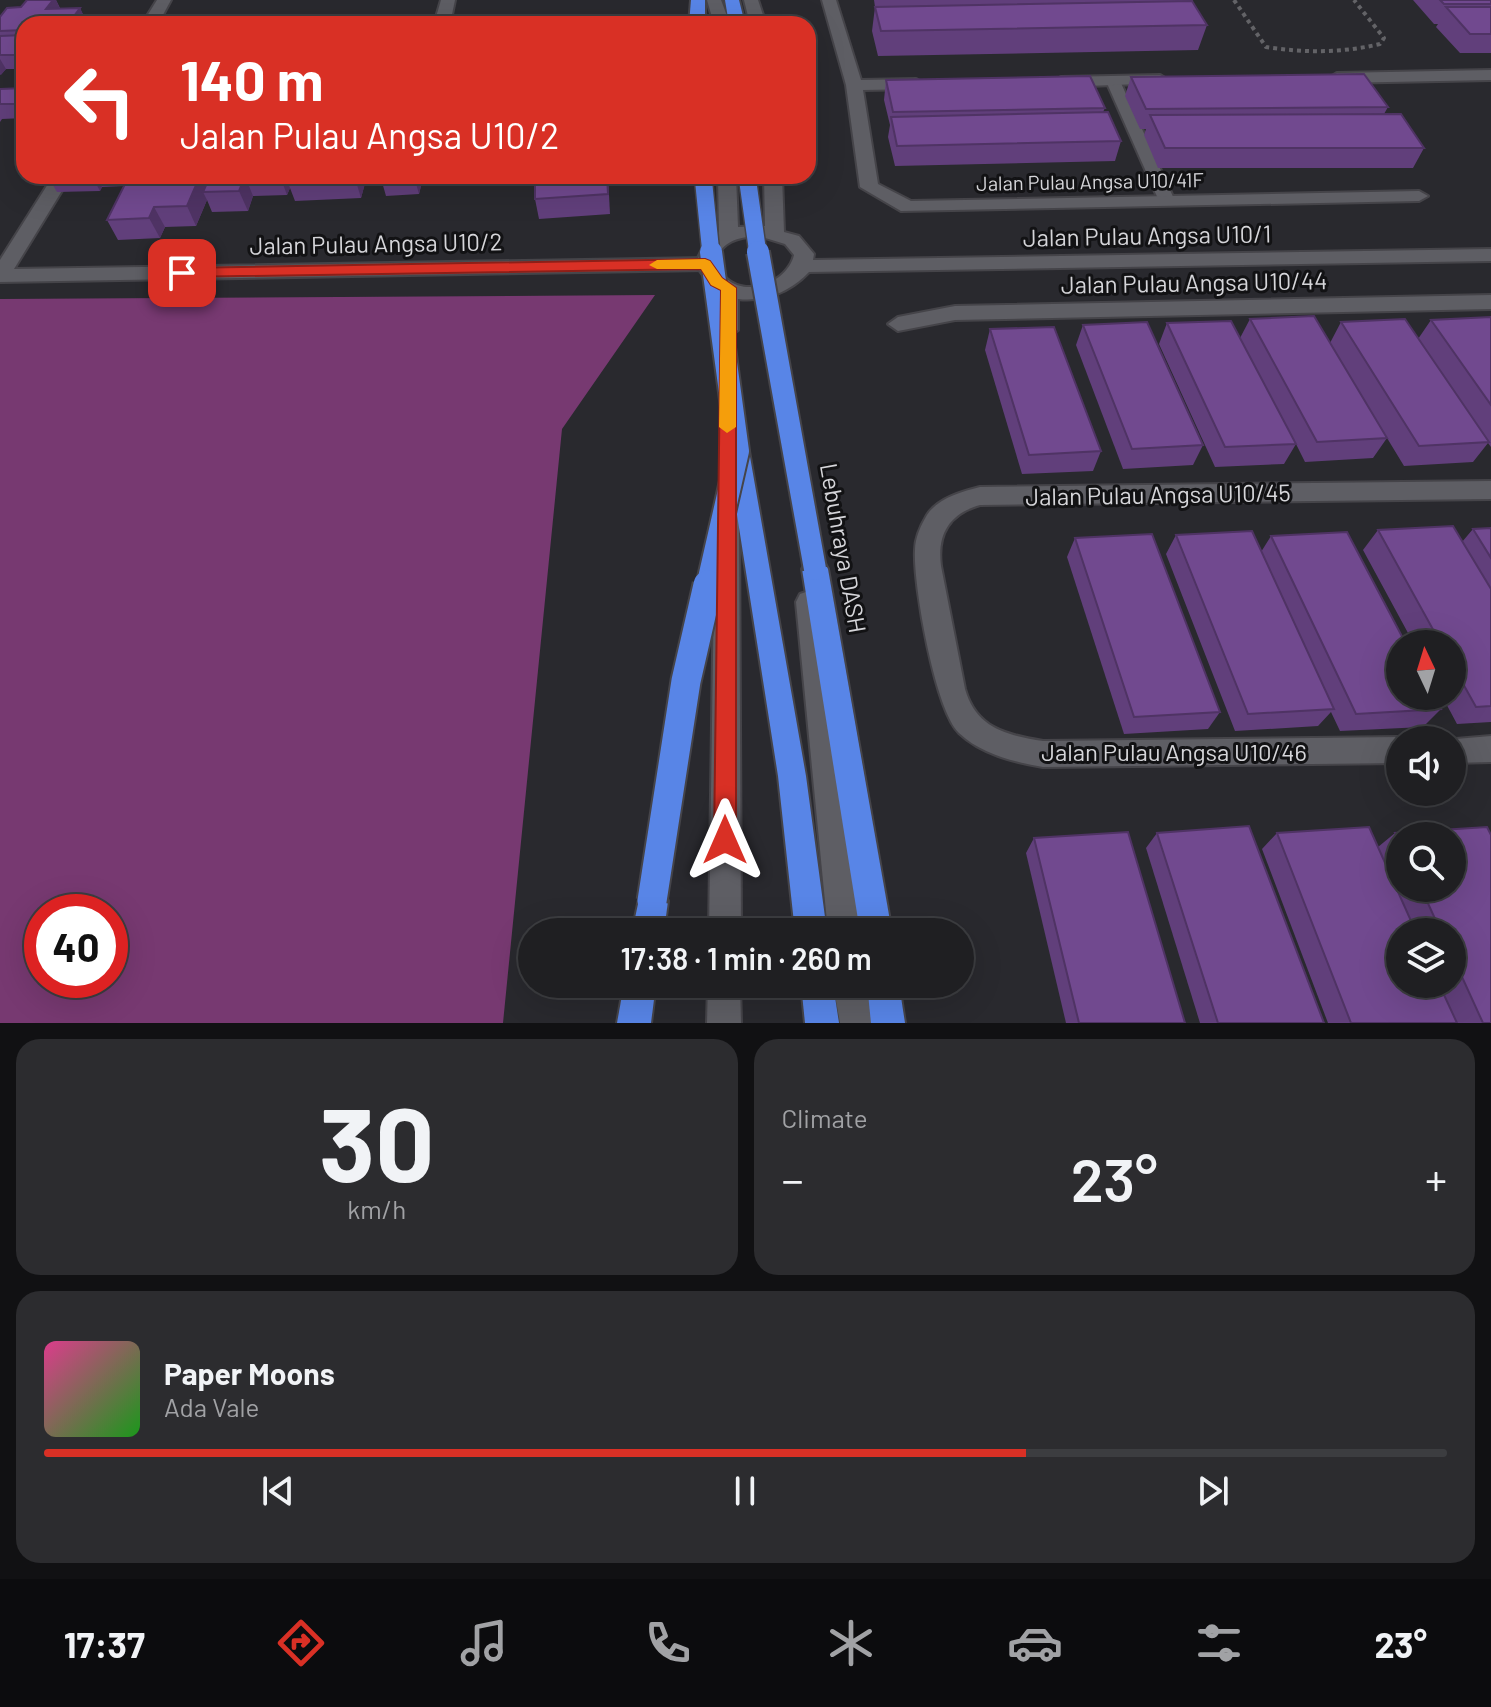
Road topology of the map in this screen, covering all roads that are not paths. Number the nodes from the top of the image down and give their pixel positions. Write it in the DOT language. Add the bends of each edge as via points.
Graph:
graph roads {
  1 [pos="829,0"];
  2 [pos="1491,75"];
  3 [pos="1312,78"];
  4 [pos="1174,80"];
  5 [pos="1113,81"];
  6 [pos="1037,82"];
  7 [pos="930,84"];
  8 [pos="854,85"];
  9 [pos="57,184"];
  10 [pos="704,184"];
  11 [pos="727,184"];
  12 [pos="748,184"];
  13 [pos="773,184"];
  14 [pos="1419,196"];
  15 [pos="1167,201"];
  16 [pos="775,233"];
  17 [pos="729,235"];
  18 [pos="1491,255"];
  19 [pos="705,264"];
  20 [pos="804,266"];
  21 [pos="0,276"];
  22 [pos="728,288"];
  23 [pos="776,290"];
  24 [pos="1491,302"];
  25 [pos="898,324"];
  26 [pos="738,451"];
  27 [pos="1491,490"];
  28 [pos="937,621"];
  29 [pos="1491,749"];
  30 [pos="1386,750"];
  31 [pos="1466,750"];
  32 [pos="650,918"];
  33 [pos="725,918"];
  34 [pos="809,918"];
  35 [pos="843,918"];
  36 [pos="874,918"];
  37 [pos="638,998"];
  38 [pos="724,998"];
  39 [pos="819,998"];
  40 [pos="852,998"];
  41 [pos="885,998"];
  42 [pos="634,1023"];
  43 [pos="724,1023"];
  44 [pos="822,1023"];
  45 [pos="857,1023"];
  46 [pos="888,1023"];
  1 -- 8 [label="street"];
  2 -- 3 [label="street"];
  4 -- 5 [label="street"];
  5 -- 6 [label="street"];
  5 -- 15 [label="lane"];
  7 -- 8 [label="street"];
  8 -- 15 [label="street, Jalan Pulau Angsa U10/41F" via="869,187 908,207"];
  9 -- 21 [label="street"];
  10 -- 26 [label="highway, bridge"];
  11 -- 17 [label="street"];
  12 -- 36 [label="highway, Lebuhraya DASH, bridge"];
  13 -- 16 [label="street"];
  14 -- 15 [label="street, Jalan Pulau Angsa U10/41F"];
  16 -- 17 [label="street"];
  16 -- 20 [label="street" via="798,246"];
  17 -- 19 [label="street" via="711,247"];
  18 -- 20 [label="street, Jalan Pulau Angsa U10/1"];
  19 -- 21 [label="street, Jalan Pulau Angsa U10/2"];
  19 -- 22 [label="street"];
  20 -- 23 [label="street" via="790,284"];
  22 -- 23 [label="street"];
  22 -- 33 [label="street"];
  23 -- 35 [label="street"];
  24 -- 25 [label="street, Jalan Pulau Angsa U10/44" via="955,313"];
  26 -- 32 [label="highway, bridge" via="686,681"];
  26 -- 34 [label="highway" via="792,776"];
  27 -- 28 [label="street, Jalan Pulau Angsa U10/45" via="980,496 954,503 932,527 927,550"];
  28 -- 30 [label="street, Jalan Pulau Angsa U10/46" via="958,714 1004,748 1043,754"];
  29 -- 31 [label="street"];
  37 -- 42 [label="highway"];
  38 -- 43 [label="street"];
  39 -- 44 [label="highway"];
  40 -- 45 [label="street"];
  41 -- 46 [label="highway"];
}
